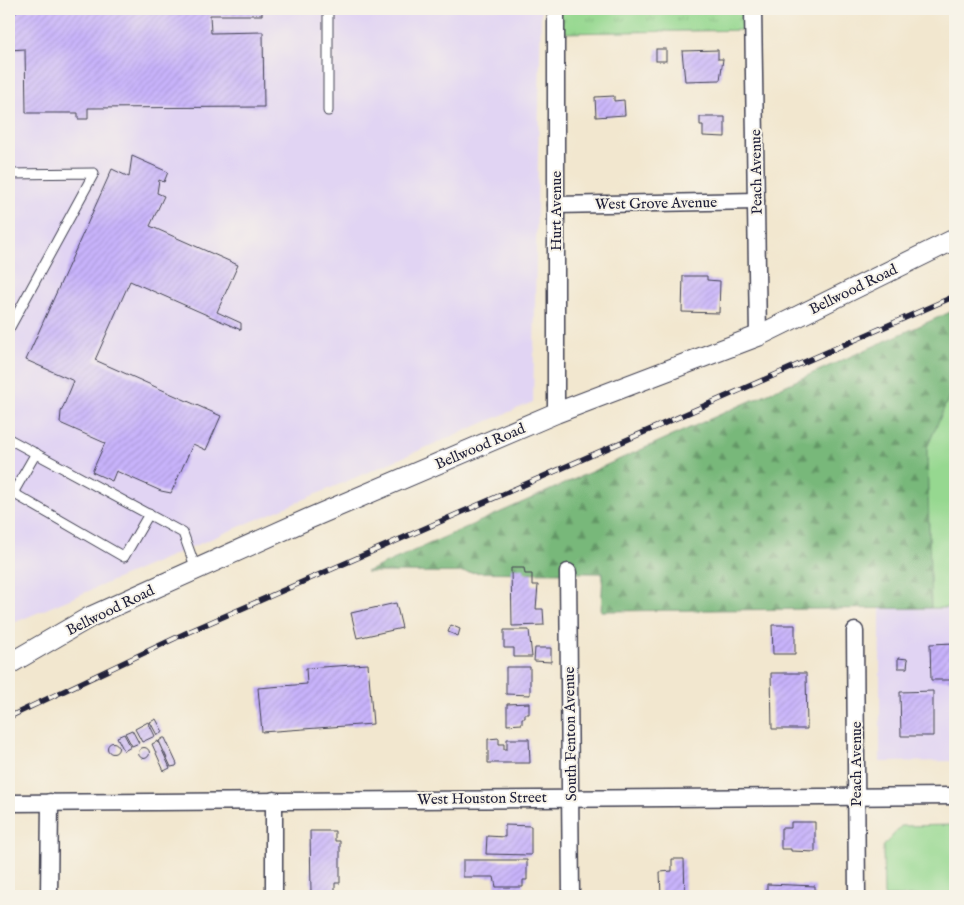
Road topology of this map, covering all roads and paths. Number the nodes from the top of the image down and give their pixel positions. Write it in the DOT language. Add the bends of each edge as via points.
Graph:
graph roads {
  1 [pos="328,9"];
  2 [pos="556,9"];
  3 [pos="753,9"];
  4 [pos="328,111"];
  5 [pos="9,174"];
  6 [pos="756,201"];
  7 [pos="556,205"];
  8 [pos="955,238"];
  9 [pos="9,329"];
  10 [pos="758,336"];
  11 [pos="556,413"];
  12 [pos="9,439"];
  13 [pos="36,453"];
  14 [pos="148,514"];
  15 [pos="196,569"];
  16 [pos="568,572"];
  17 [pos="855,632"];
  18 [pos="9,664"];
  19 [pos="955,796"];
  20 [pos="571,797"];
  21 [pos="856,797"];
  22 [pos="274,800"];
  23 [pos="50,802"];
  24 [pos="9,803"];
  25 [pos="49,896"];
  26 [pos="274,896"];
  27 [pos="571,896"];
  28 [pos="857,896"];
  1 -- 4 [label="lane"];
  2 -- 7 [label="street, Hurt Avenue"];
  3 -- 6 [label="street, Peach Avenue"];
  5 -- 9 [label="lane" via="94,173"];
  6 -- 7 [label="street, West Grove Avenue"];
  6 -- 10 [label="street, Peach Avenue"];
  7 -- 11 [label="street, Hurt Avenue"];
  8 -- 10 [label="street, Bellwood Road"];
  10 -- 11 [label="street, Bellwood Road"];
  11 -- 15 [label="street, Bellwood Road"];
  12 -- 13 [label="lane"];
  13 -- 14 [label="lane"];
  13 -- 14 [label="lane" via="13,493 124,557"];
  14 -- 15 [label="lane" via="183,533"];
  15 -- 18 [label="street, Bellwood Road" via="90,617"];
  16 -- 20 [label="street, South Fenton Avenue"];
  17 -- 21 [label="street, Peach Avenue"];
  19 -- 21 [label="street, West Houston Street"];
  20 -- 21 [label="street, West Houston Street"];
  20 -- 22 [label="street, West Houston Street"];
  20 -- 27 [label="street, South Fenton Avenue"];
  21 -- 28 [label="street, Peach Avenue"];
  22 -- 23 [label="street, West Houston Street"];
  22 -- 26 [label="street"];
  23 -- 24 [label="street, West Houston Street"];
  23 -- 25 [label="street"];
}
